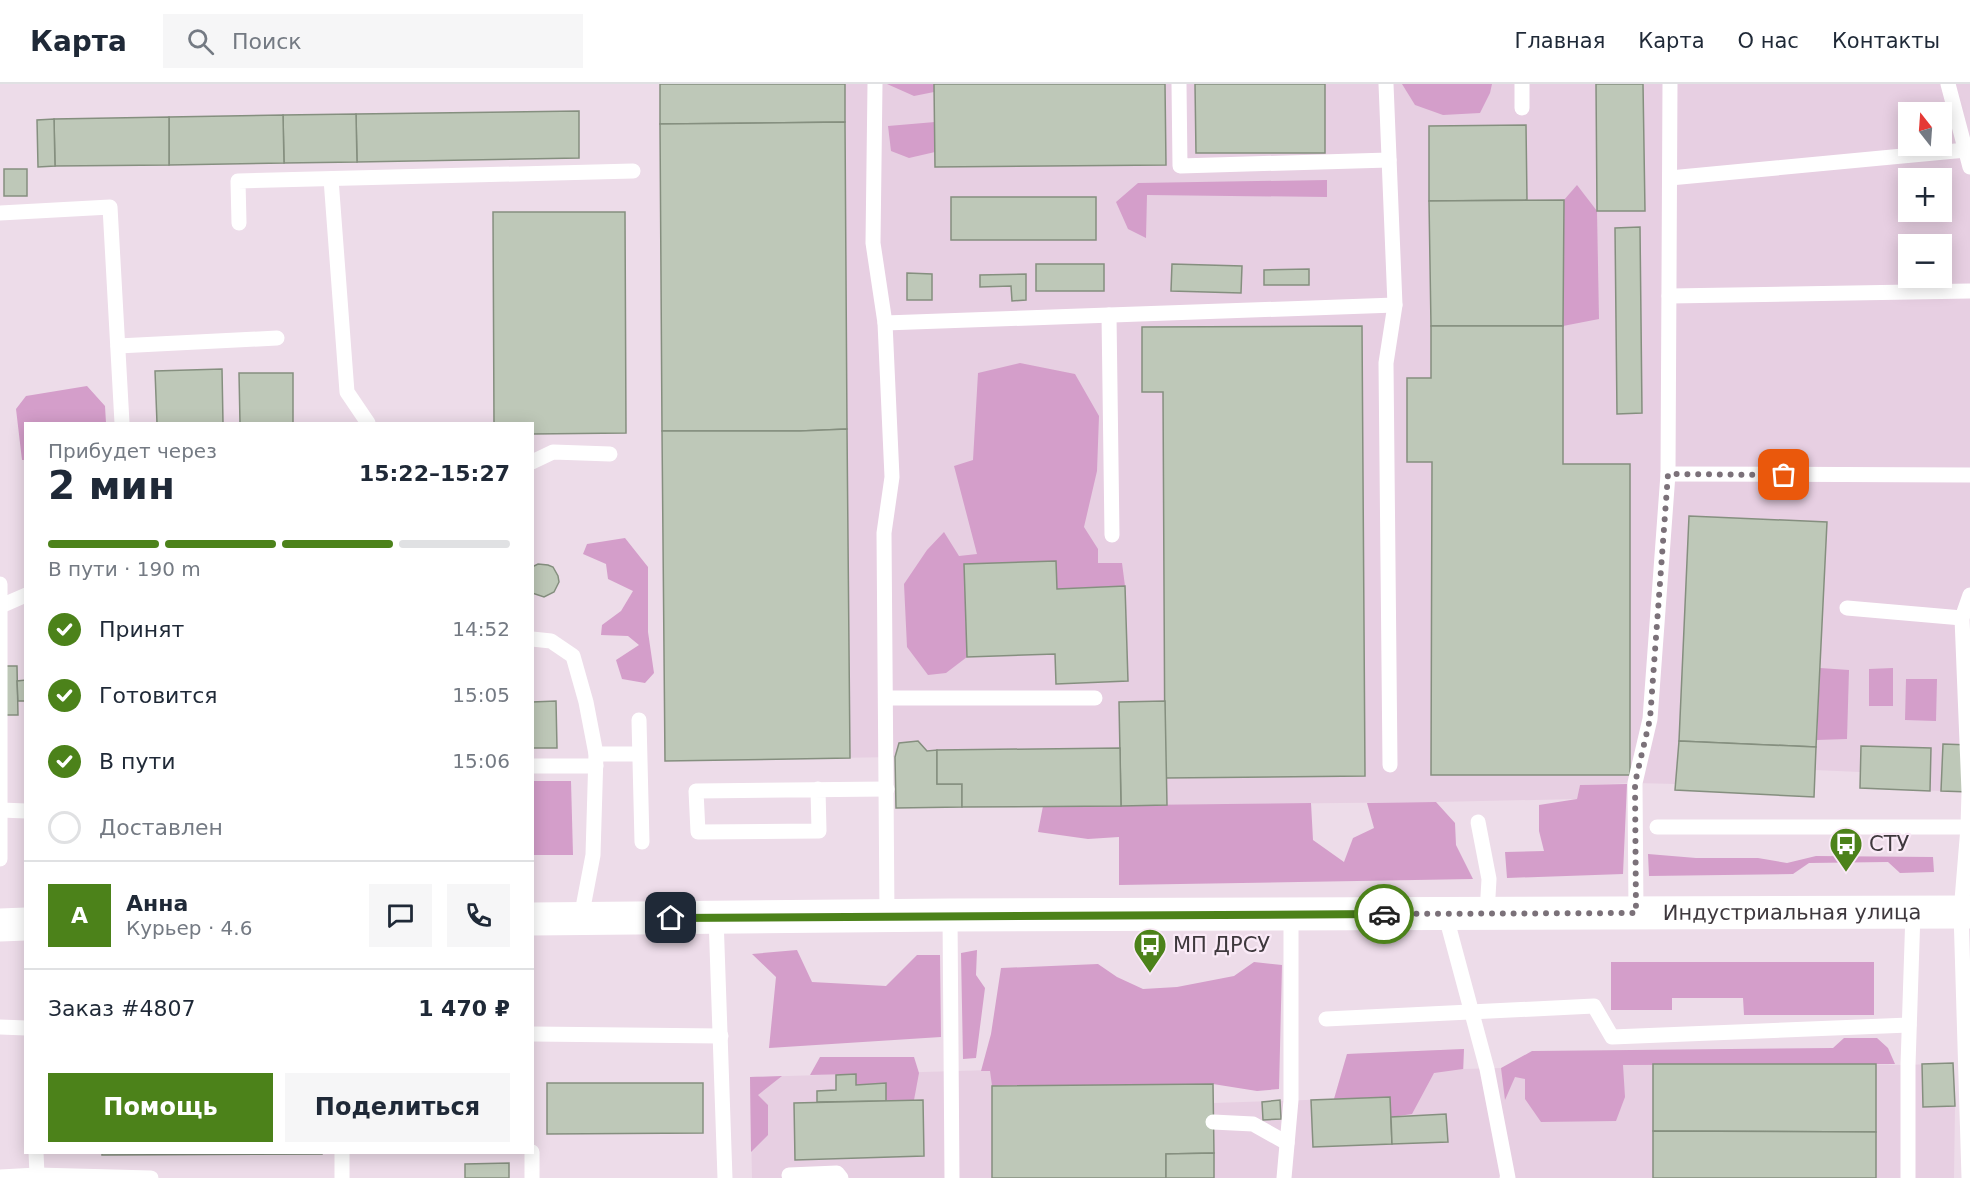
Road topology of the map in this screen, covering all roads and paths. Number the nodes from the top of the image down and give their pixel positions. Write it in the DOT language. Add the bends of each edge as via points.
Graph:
graph roads {
  1 [pos="875,84"];
  2 [pos="1179,84"];
  3 [pos="1386,84"];
  4 [pos="1522,84"];
  5 [pos="1670,84"];
  6 [pos="1948,84"];
  7 [pos="1522,108"];
  8 [pos="1966,150"];
  9 [pos="1389,160"];
  10 [pos="1970,167"];
  11 [pos="633,171"];
  12 [pos="1670,178"];
  13 [pos="331,179"];
  14 [pos="0,213"];
  15 [pos="239,223"];
  16 [pos="1970,291"];
  17 [pos="1669,296"];
  18 [pos="1395,305"];
  19 [pos="1109,315"];
  20 [pos="885,323"];
  21 [pos="277,338"];
  22 [pos="118,346"];
  23 [pos="122,422"];
  24 [pos="367,422"];
  25 [pos="610,454"];
  26 [pos="534,461"];
  27 [pos="1668,474"];
  28 [pos="1970,475"];
  29 [pos="1112,535"];
  30 [pos="0,584"];
  31 [pos="1970,595"];
  32 [pos="24,596"];
  33 [pos="1,606"];
  34 [pos="1847,608"];
  35 [pos="1962,618"];
  36 [pos="534,639"];
  37 [pos="886,698"];
  38 [pos="1095,698"];
  39 [pos="639,720"];
  40 [pos="1969,731"];
  41 [pos="639,754"];
  42 [pos="596,760"];
  43 [pos="1390,765"];
  44 [pos="534,766"];
  45 [pos="818,789"];
  46 [pos="886,789"];
  47 [pos="1,810"];
  48 [pos="24,811"];
  49 [pos="1478,822"];
  50 [pos="1657,827"];
  51 [pos="1969,827"];
  52 [pos="642,842"];
  53 [pos="0,859"];
  54 [pos="1913,912"];
  55 [pos="1965,912"];
  56 [pos="1445,913"];
  57 [pos="1636,913"];
  58 [pos="1290,914"];
  59 [pos="1488,914"];
  60 [pos="887,915"];
  61 [pos="950,915"];
  62 [pos="716,917"];
  63 [pos="581,918"];
  64 [pos="534,919"];
  65 [pos="24,924"];
  66 [pos="0,925"];
  67 [pos="1471,1012"];
  68 [pos="1326,1019"];
  69 [pos="1909,1025"];
  70 [pos="0,1027"];
  71 [pos="24,1028"];
  72 [pos="534,1034"];
  73 [pos="721,1036"];
  74 [pos="1213,1122"];
  75 [pos="1287,1143"];
  76 [pos="36,1154"];
  77 [pos="342,1154"];
  78 [pos="532,1154"];
  79 [pos="37,1175"];
  80 [pos="789,1175"];
  81 [pos="0,1177"];
  82 [pos="101,1177"];
  83 [pos="151,1178"];
  84 [pos="342,1178"];
  85 [pos="532,1178"];
  86 [pos="725,1178"];
  87 [pos="841,1178"];
  88 [pos="952,1178"];
  89 [pos="1284,1178"];
  90 [pos="1507,1178"];
  91 [pos="1908,1178"];
  92 [pos="1969,1178"];
  1 -- 20 [label="lane" via="873,243"];
  2 -- 9 [label="lane" via="1180,166"];
  3 -- 9 [label="lane"];
  4 -- 7 [label="lane"];
  5 -- 12 [label="lane"];
  6 -- 8 [label="lane"];
  8 -- 10 [label="lane"];
  8 -- 12 [label="lane"];
  9 -- 18 [label="lane"];
  11 -- 13 [label="lane"];
  12 -- 17 [label="lane"];
  13 -- 15 [label="lane" via="238,181"];
  13 -- 24 [label="lane" via="347,392"];
  14 -- 22 [label="lane" via="110,207"];
  16 -- 17 [label="lane"];
  17 -- 27 [label="lane"];
  18 -- 19 [label="lane"];
  18 -- 43 [label="lane" via="1386,363"];
  19 -- 20 [label="lane"];
  19 -- 29 [label="lane"];
  20 -- 37 [label="lane" via="892,477 884,533"];
  21 -- 22 [label="lane"];
  22 -- 23 [label="lane"];
  25 -- 26 [label="lane" via="553,452"];
  27 -- 28 [label="lane"];
  27 -- 57 [label="lane" via="1650,719 1635,783"];
  30 -- 33 [label="lane"];
  31 -- 35 [label="lane"];
  32 -- 33 [label="lane"];
  33 -- 47 [label="lane"];
  34 -- 35 [label="lane"];
  35 -- 40 [label="lane"];
  36 -- 42 [label="lane" via="551,640 573,656"];
  37 -- 38 [label="lane"];
  37 -- 46 [label="lane"];
  39 -- 41 [label="lane"];
  40 -- 51 [label="lane"];
  41 -- 42 [label="lane"];
  41 -- 52 [label="lane"];
  42 -- 44 [label="lane"];
  42 -- 63 [label="lane" via="593,855"];
  45 -- 45 [label="lane" via="696,790 698,832 819,831"];
  45 -- 46 [label="lane"];
  46 -- 60 [label="lane"];
  47 -- 48 [label="lane"];
  47 -- 53 [label="lane"];
  49 -- 59 [label="lane" via="1489,879"];
  50 -- 51 [label="lane"];
  51 -- 55 [label="lane"];
  54 -- 55 [label="main road, Индустриальная улица"];
  54 -- 57 [label="main road, Индустриальная улица"];
  54 -- 69 [label="lane"];
  55 -- 92 [label="lane"];
  56 -- 58 [label="main road, Индустриальная улица"];
  56 -- 59 [label="main road, Индустриальная улица"];
  56 -- 67 [label="lane"];
  57 -- 59 [label="main road, Индустриальная улица"];
  58 -- 61 [label="main road, Индустриальная улица"];
  58 -- 75 [label="lane" via="1291,1100"];
  60 -- 61 [label="main road, Индустриальная улица"];
  60 -- 62 [label="main road, Индустриальная улица"];
  61 -- 88 [label="lane"];
  62 -- 63 [label="main road, Индустриальная улица"];
  62 -- 73 [label="lane"];
  63 -- 64 [label="main road, Индустриальная улица"];
  65 -- 66 [label="main road"];
  67 -- 68 [label="lane"];
  67 -- 69 [label="lane" via="1594,1006 1612,1037"];
  67 -- 90 [label="lane" via="1487,1069"];
  69 -- 91 [label="lane"];
  70 -- 71 [label="lane"];
  72 -- 73 [label="lane"];
  73 -- 86 [label="lane"];
  74 -- 75 [label="lane" via="1253,1124"];
  75 -- 89 [label="lane"];
  76 -- 79 [label="lane"];
  77 -- 84 [label="lane"];
  78 -- 85 [label="lane"];
  79 -- 81 [label="lane"];
  79 -- 82 [label="lane"];
  80 -- 87 [label="lane" via="837,1173"];
  82 -- 83 [label="lane"];
}
